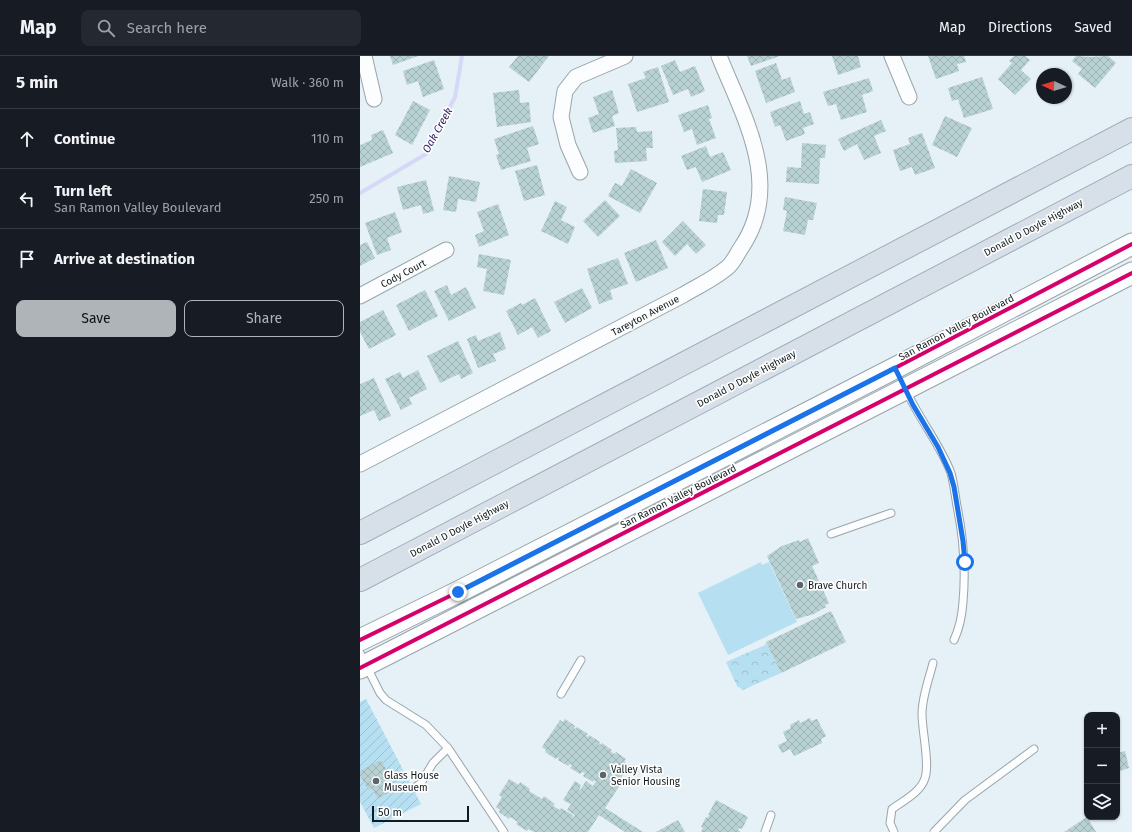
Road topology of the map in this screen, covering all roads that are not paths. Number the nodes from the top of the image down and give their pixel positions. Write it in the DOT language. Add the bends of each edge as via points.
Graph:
graph roads {
  1 [pos="364,56"];
  2 [pos="625,56"];
  3 [pos="719,56"];
  4 [pos="892,56"];
  5 [pos="909,97"];
  6 [pos="374,99"];
  7 [pos="1132,129"];
  8 [pos="580,172"];
  9 [pos="1132,176"];
  10 [pos="1132,244"];
  11 [pos="446,250"];
  12 [pos="1132,274"];
  13 [pos="360,296"];
  14 [pos="895,368"];
  15 [pos="905,388"];
  16 [pos="360,464"];
  17 [pos="891,513"];
  18 [pos="360,533"];
  19 [pos="831,534"];
  20 [pos="360,580"];
  21 [pos="360,640"];
  22 [pos="954,640"];
  23 [pos="581,660"];
  24 [pos="362,662"];
  25 [pos="933,663"];
  26 [pos="561,694"];
  27 [pos="448,748"];
  28 [pos="1034,749"];
  29 [pos="414,788"];
  30 [pos="771,815"];
  31 [pos="504,832"];
  32 [pos="765,832"];
  33 [pos="894,832"];
  34 [pos="934,832"];
  1 -- 6 [label="street"];
  2 -- 8 [label="street" via="576,77 565,91 561,117 568,145"];
  3 -- 16 [label="street, Tareyton Avenue" via="752,138 760,172 760,205 749,237 729,265 707,282 683,295"];
  4 -- 5 [label="street"];
  7 -- 18 [label="highway"];
  9 -- 20 [label="highway, Donald D Doyle Highway"];
  10 -- 14 [label="main road, San Ramon Valley Boulevard"];
  11 -- 13 [label="street, Cody Court"];
  12 -- 15 [label="main road, San Ramon Valley Boulevard"];
  14 -- 15 [label="main road"];
  14 -- 21 [label="main road, San Ramon Valley Boulevard"];
  15 -- 22 [label="lane" via="938,447 954,487 963,541 965,576 962,620"];
  15 -- 24 [label="main road, San Ramon Valley Boulevard"];
  17 -- 19 [label="lane"];
  23 -- 26 [label="lane"];
  24 -- 27 [label="lane" via="386,700 426,725"];
  25 -- 33 [label="lane" via="922,712 927,770 925,779 918,789 892,809 890,823"];
  27 -- 29 [label="lane" via="433,763 421,783"];
  27 -- 31 [label="lane"];
  28 -- 34 [label="lane" via="965,800"];
  30 -- 32 [label="lane"];
}
